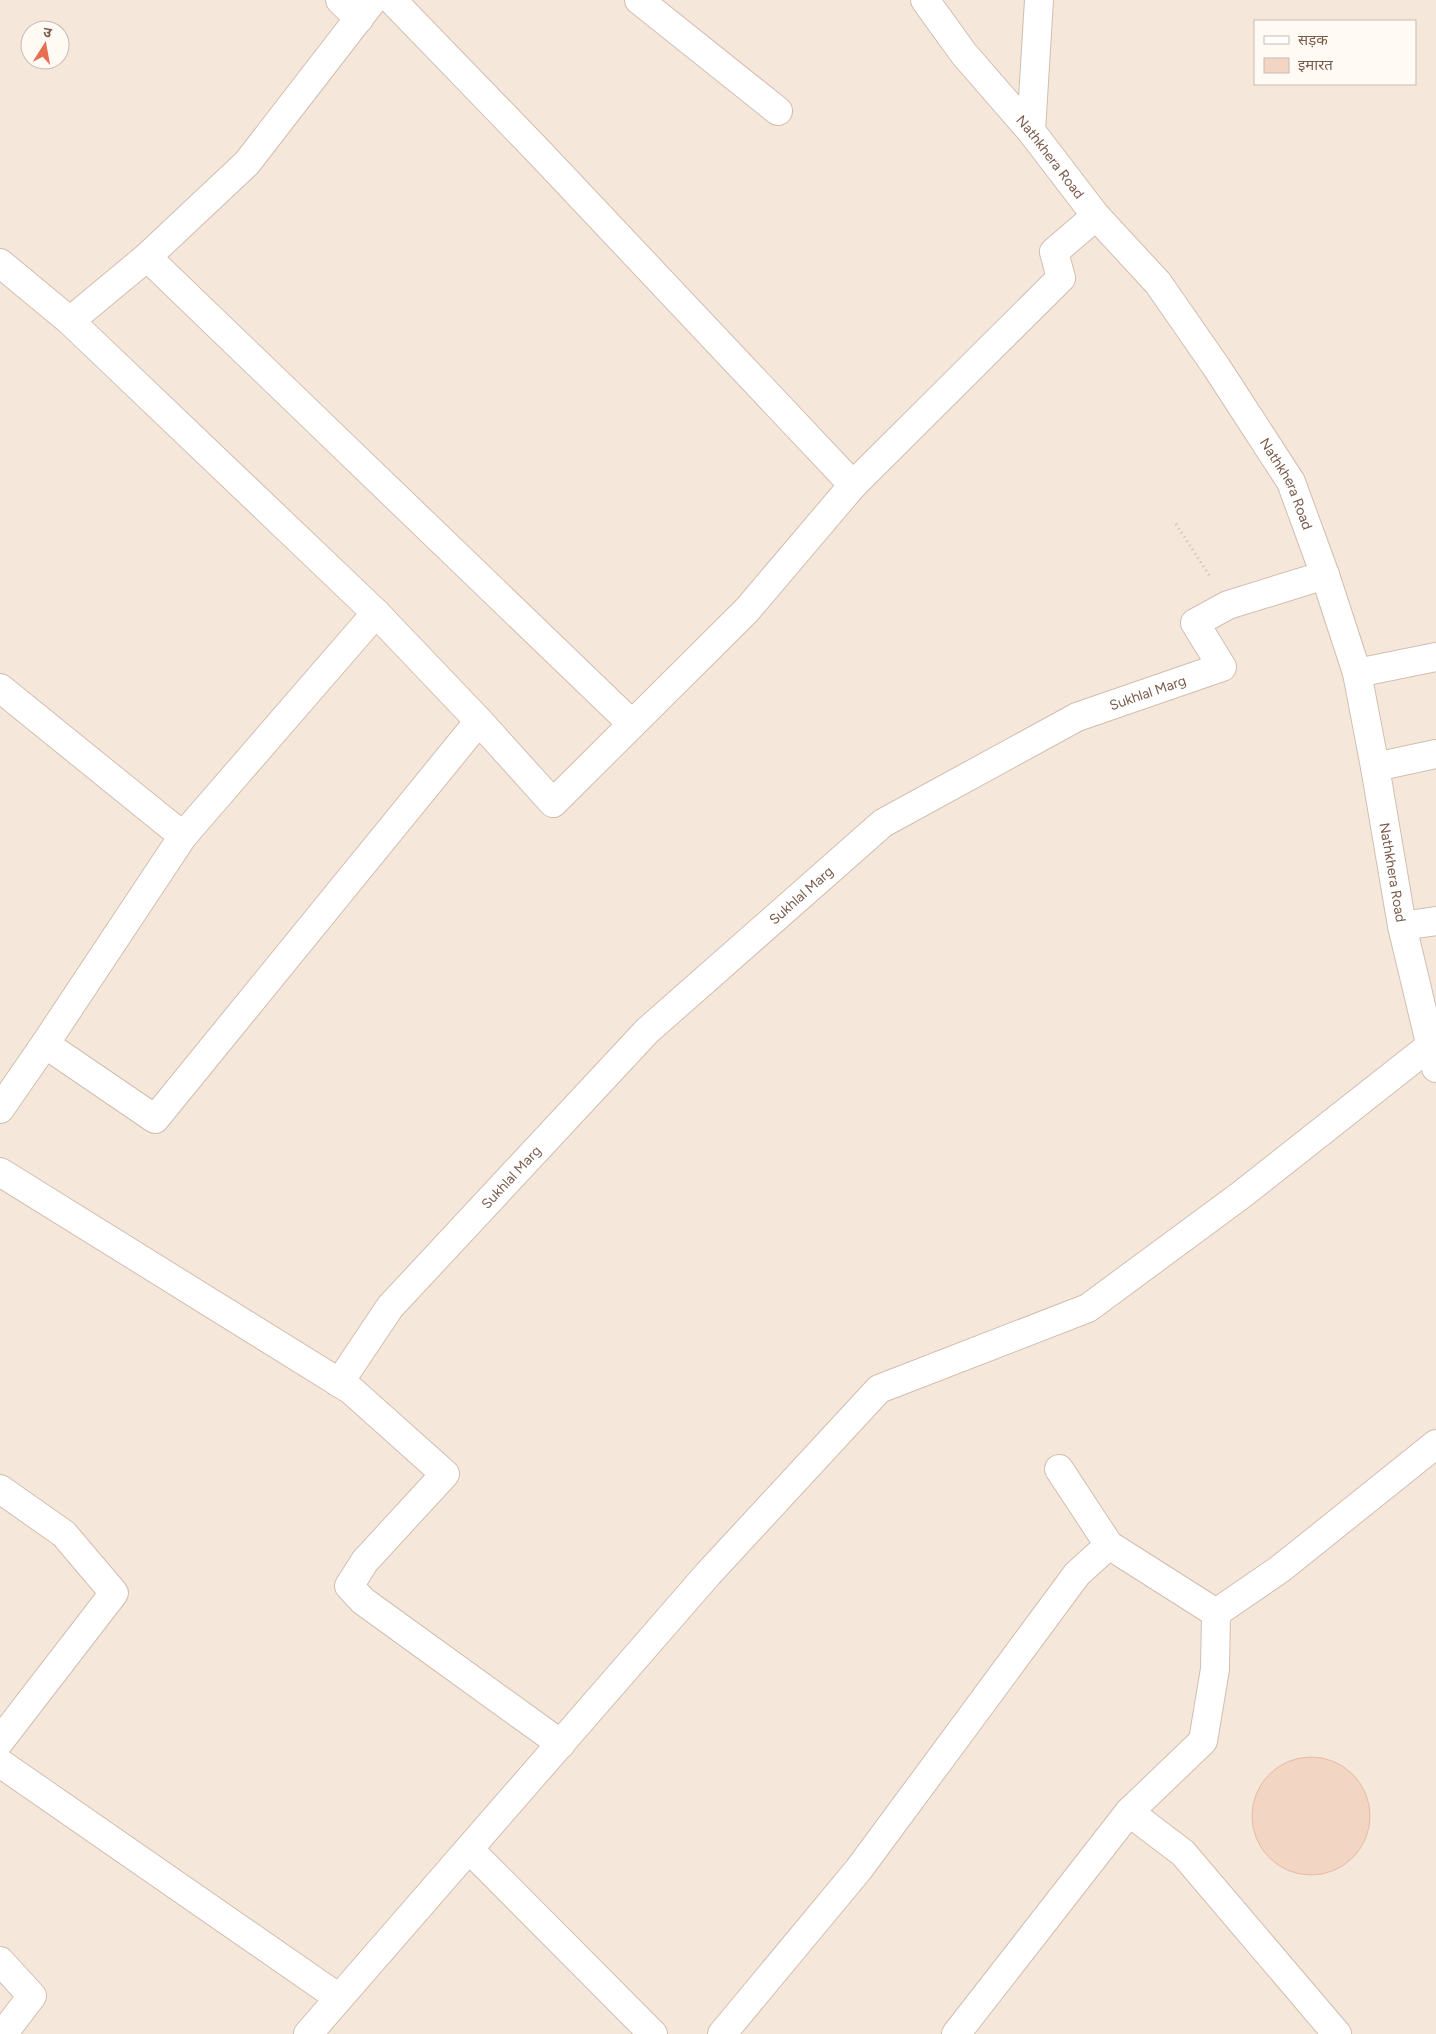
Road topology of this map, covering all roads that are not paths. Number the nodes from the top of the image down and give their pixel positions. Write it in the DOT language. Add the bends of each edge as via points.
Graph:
graph roads {
  1 [pos="340,0"];
  2 [pos="392,0"];
  3 [pos="639,0"];
  4 [pos="925,0"];
  5 [pos="1039,0"];
  6 [pos="366,9"];
  7 [pos="778,111"];
  8 [pos="1031,130"];
  9 [pos="1096,216"];
  10 [pos="147,257"];
  11 [pos="0,263"];
  12 [pos="70,321"];
  13 [pos="853,485"];
  14 [pos="1325,575"];
  15 [pos="376,613"];
  16 [pos="1436,657"];
  17 [pos="1357,673"];
  18 [pos="0,688"];
  19 [pos="479,721"];
  20 [pos="632,724"];
  21 [pos="1436,754"];
  22 [pos="1375,767"];
  23 [pos="183,836"];
  24 [pos="1436,921"];
  25 [pos="1402,926"];
  26 [pos="45,1044"];
  27 [pos="1433,1057"];
  28 [pos="0,1108"];
  29 [pos="0,1172"];
  30 [pos="339,1383"];
  31 [pos="1436,1444"];
  32 [pos="1059,1469"];
  33 [pos="0,1490"];
  34 [pos="1109,1545"];
  35 [pos="1216,1613"];
  36 [pos="0,1740"];
  37 [pos="561,1744"];
  38 [pos="0,1763"];
  39 [pos="1129,1812"];
  40 [pos="469,1848"];
  41 [pos="0,1961"];
  42 [pos="339,1998"];
  43 [pos="3,2034"];
  44 [pos="308,2034"];
  45 [pos="653,2034"];
  46 [pos="722,2034"];
  47 [pos="956,2034"];
  48 [pos="1337,2034"];
  1 -- 6 [label="street"];
  2 -- 13 [label="street"];
  3 -- 7 [label="street"];
  4 -- 8 [label="street, Nathkhera Road" via="964,54"];
  5 -- 8 [label="street"];
  6 -- 10 [label="street" via="247,163"];
  8 -- 9 [label="street, Nathkhera Road"];
  9 -- 13 [label="street" via="1054,252 1061,278"];
  9 -- 14 [label="street, Nathkhera Road" via="1158,283 1291,482"];
  10 -- 12 [label="street"];
  10 -- 20 [label="street"];
  11 -- 12 [label="street"];
  12 -- 15 [label="street"];
  13 -- 20 [label="street" via="747,610"];
  14 -- 17 [label="street, Nathkhera Road"];
  14 -- 30 [label="street, Sukhlal Marg" via="1228,605 1195,623 1222,666 1077,717 875,829 647,1030 390,1308"];
  15 -- 19 [label="street"];
  15 -- 23 [label="street"];
  16 -- 17 [label="street"];
  17 -- 22 [label="street, Nathkhera Road"];
  18 -- 23 [label="street"];
  19 -- 20 [label="street" via="553,803"];
  19 -- 26 [label="street" via="155,1119"];
  21 -- 22 [label="street"];
  22 -- 25 [label="street, Nathkhera Road"];
  23 -- 26 [label="street"];
  24 -- 25 [label="street"];
  25 -- 27 [label="street, Nathkhera Road"];
  26 -- 28 [label="street"];
  27 -- 37 [label="street" via="1088,1308 879,1389 708,1574"];
  29 -- 30 [label="street"];
  30 -- 37 [label="street" via="351,1390 445,1474 365,1561 349,1586 363,1601"];
  31 -- 35 [label="street" via="1280,1569"];
  32 -- 34 [label="street"];
  33 -- 36 [label="street" via="64,1534 114,1593"];
  34 -- 35 [label="street"];
  34 -- 46 [label="street" via="1077,1574 859,1869"];
  35 -- 39 [label="street" via="1215,1669 1203,1742"];
  37 -- 40 [label="street"];
  38 -- 42 [label="street"];
  39 -- 47 [label="street"];
  39 -- 48 [label="street" via="1184,1853"];
  40 -- 42 [label="street"];
  40 -- 45 [label="street"];
  41 -- 43 [label="street" via="32,1996"];
  42 -- 44 [label="street"];
}
